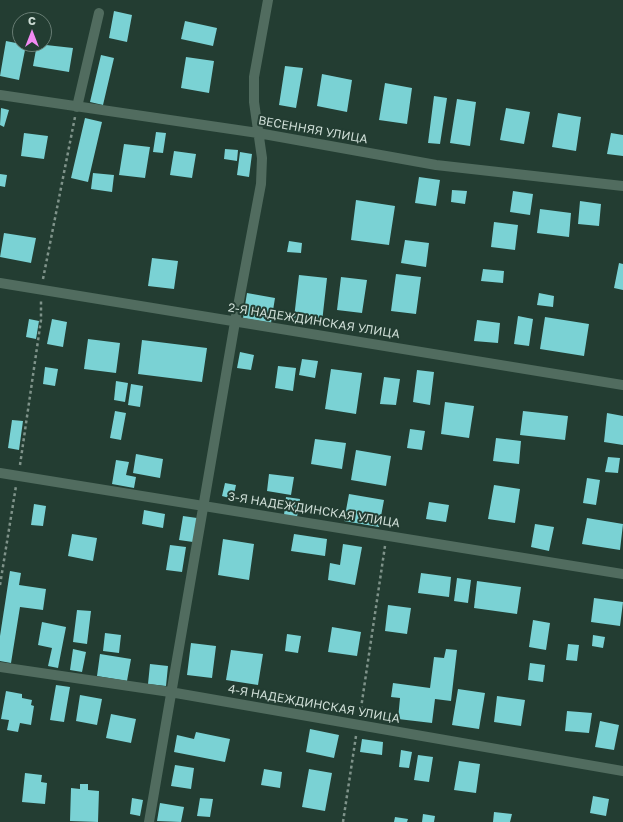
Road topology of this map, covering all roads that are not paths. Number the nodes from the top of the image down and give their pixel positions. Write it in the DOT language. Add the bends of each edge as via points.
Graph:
graph roads {
  1 [pos="268,0"];
  2 [pos="99,13"];
  3 [pos="0,95"];
  4 [pos="77,107"];
  5 [pos="258,133"];
  6 [pos="623,186"];
  7 [pos="0,283"];
  8 [pos="235,322"];
  9 [pos="623,385"];
  10 [pos="0,473"];
  11 [pos="204,505"];
  12 [pos="623,574"];
  13 [pos="0,667"];
  14 [pos="170,692"];
  15 [pos="623,772"];
  16 [pos="149,822"];
  1 -- 5 [label="street" via="254,77"];
  2 -- 4 [label="street"];
  3 -- 4 [label="street, ВЕСЕННЯЯ УЛИЦА"];
  4 -- 5 [label="street, ВЕСЕННЯЯ УЛИЦА"];
  5 -- 6 [label="street, ВЕСЕННЯЯ УЛИЦА" via="436,165"];
  5 -- 8 [label="street" via="262,158 261,184"];
  7 -- 8 [label="street, 2-Я НАДЕЖДИНСКАЯ УЛИЦА"];
  8 -- 9 [label="street, 2-Я НАДЕЖДИНСКАЯ УЛИЦА"];
  8 -- 11 [label="street"];
  10 -- 11 [label="street, 3-Я НАДЕЖДИНСКАЯ УЛИЦА"];
  11 -- 12 [label="street, 3-Я НАДЕЖДИНСКАЯ УЛИЦА"];
  11 -- 14 [label="street"];
  13 -- 14 [label="street, 4-Я НАДЕЖДИНСКАЯ УЛИЦА"];
  14 -- 15 [label="street, 4-Я НАДЕЖДИНСКАЯ УЛИЦА"];
  14 -- 16 [label="street"];
}
